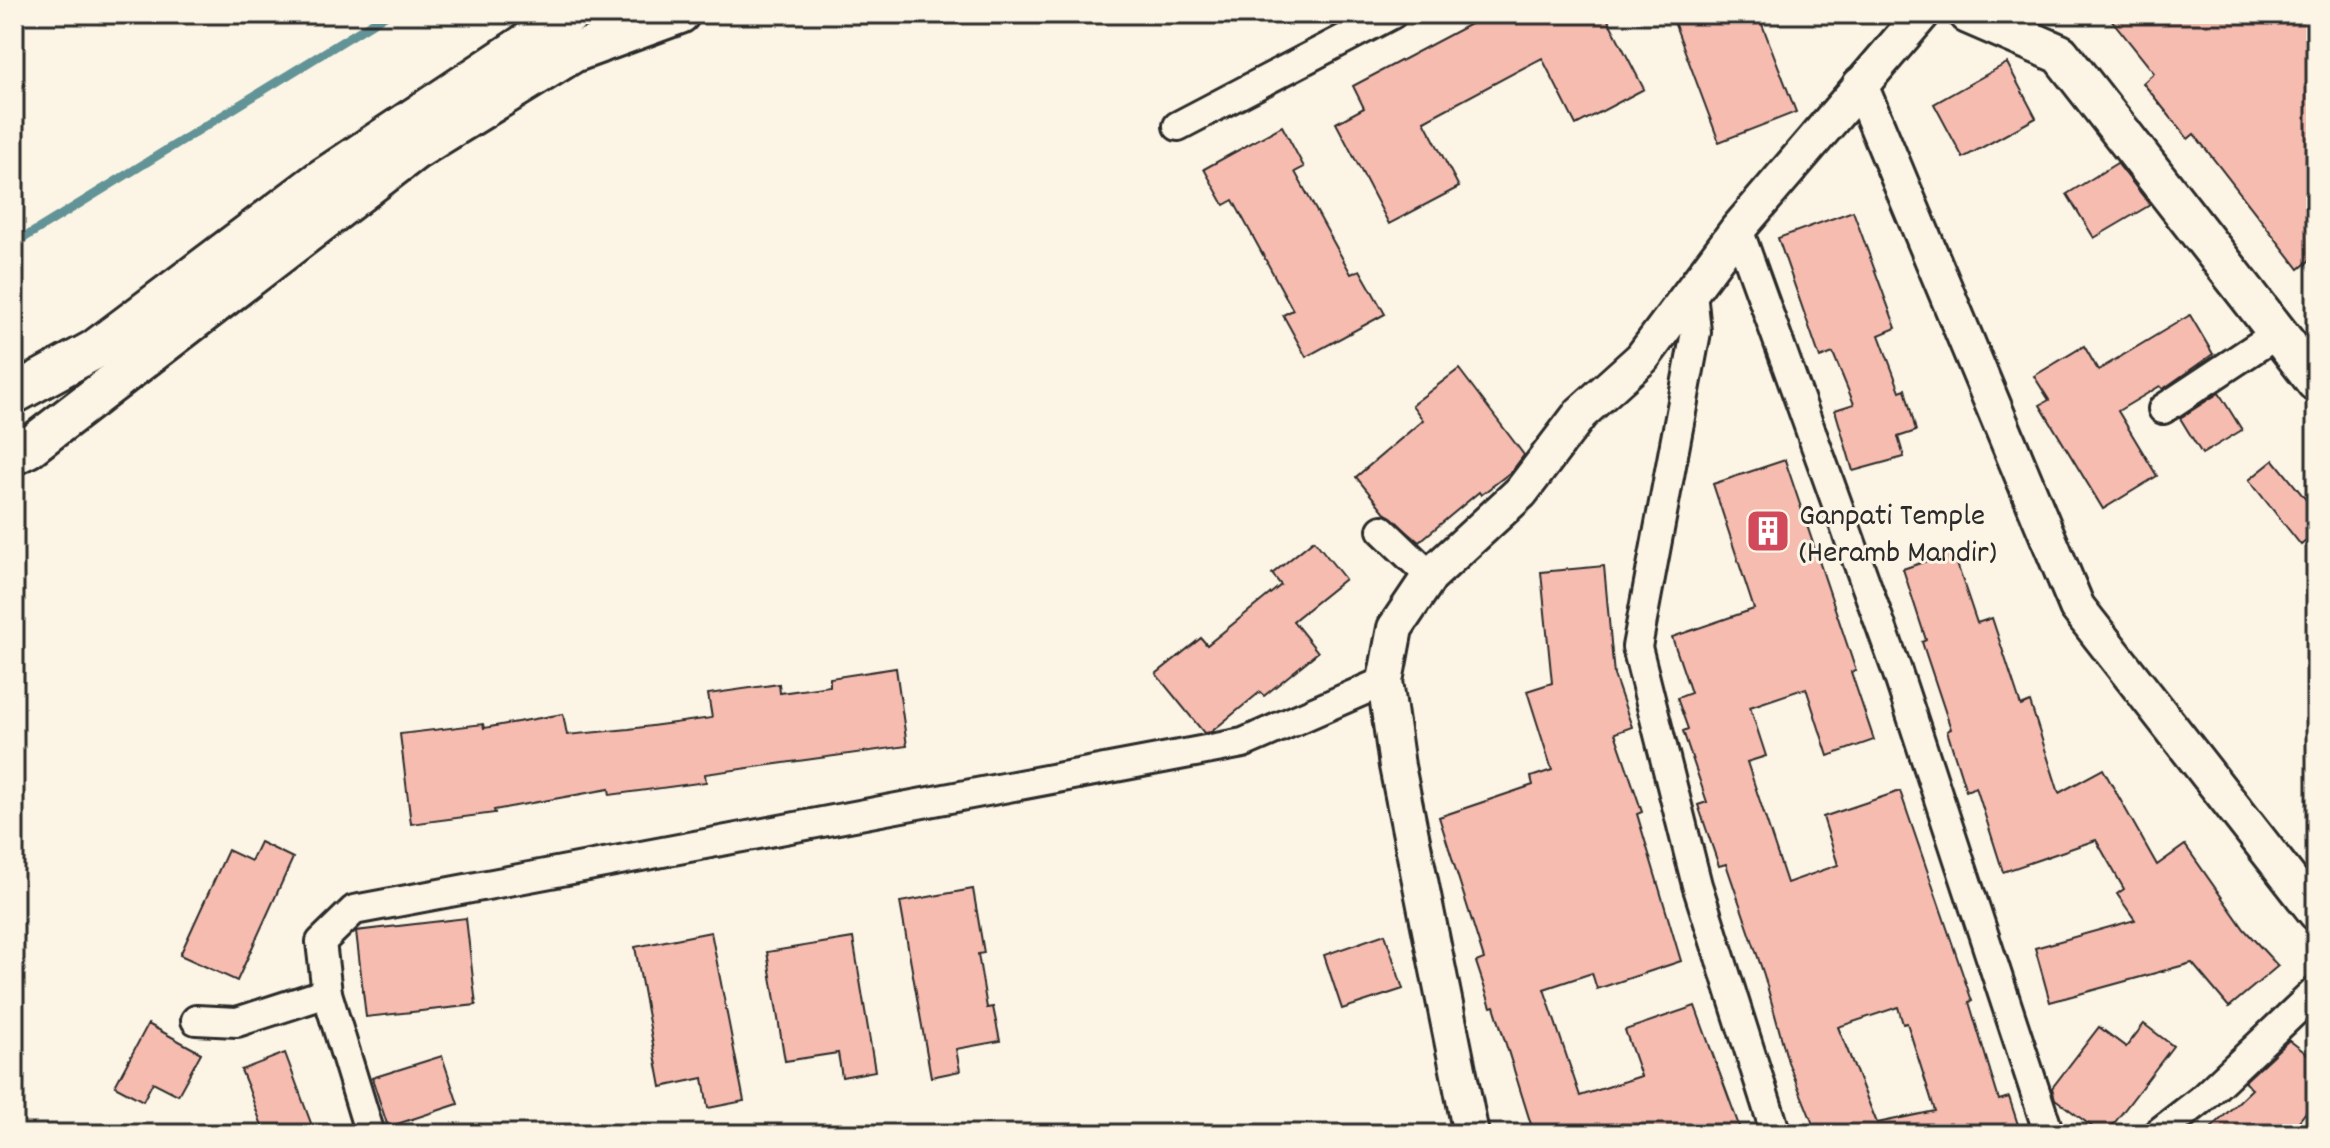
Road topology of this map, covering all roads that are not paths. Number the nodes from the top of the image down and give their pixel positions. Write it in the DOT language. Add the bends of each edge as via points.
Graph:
graph roads {
  1 [pos="570,14"];
  2 [pos="680,14"];
  3 [pos="1392,14"];
  4 [pos="1922,14"];
  5 [pos="1968,14"];
  6 [pos="1860,85"];
  7 [pos="1178,126"];
  8 [pos="1738,229"];
  9 [pos="1692,291"];
  10 [pos="2278,333"];
  11 [pos="2316,382"];
  12 [pos="14,394"];
  13 [pos="2163,409"];
  14 [pos="14,455"];
  15 [pos="1382,530"];
  16 [pos="1430,576"];
  17 [pos="1385,681"];
  18 [pos="2316,913"];
  19 [pos="2316,991"];
  20 [pos="327,993"];
  21 [pos="196,1020"];
  22 [pos="370,1134"];
  23 [pos="1471,1134"];
  24 [pos="1776,1134"];
  25 [pos="2049,1134"];
  26 [pos="2157,1134"];
  1 -- 12 [label="main road" via="320,180 94,350"];
  2 -- 14 [label="main road" via="573,53 414,151"];
  3 -- 7 [label="street"];
  4 -- 6 [label="street"];
  5 -- 10 [label="main road" via="2060,54"];
  6 -- 8 [label="street"];
  6 -- 18 [label="street" via="2077,607"];
  8 -- 9 [label="street"];
  8 -- 25 [label="street" via="1896,668"];
  9 -- 16 [label="street" via="1642,358 1581,413 1521,492"];
  9 -- 24 [label="street" via="1696,332 1637,647 1697,885"];
  10 -- 11 [label="main road"];
  10 -- 13 [label="street"];
  15 -- 16 [label="street"];
  16 -- 17 [label="street" via="1395,628"];
  17 -- 20 [label="street" via="1243,743 354,910 321,942"];
  17 -- 23 [label="street" via="1397,766"];
  19 -- 26 [label="street" via="2201,1100"];
  20 -- 21 [label="street" via="237,1022"];
  20 -- 22 [label="street"];
}
